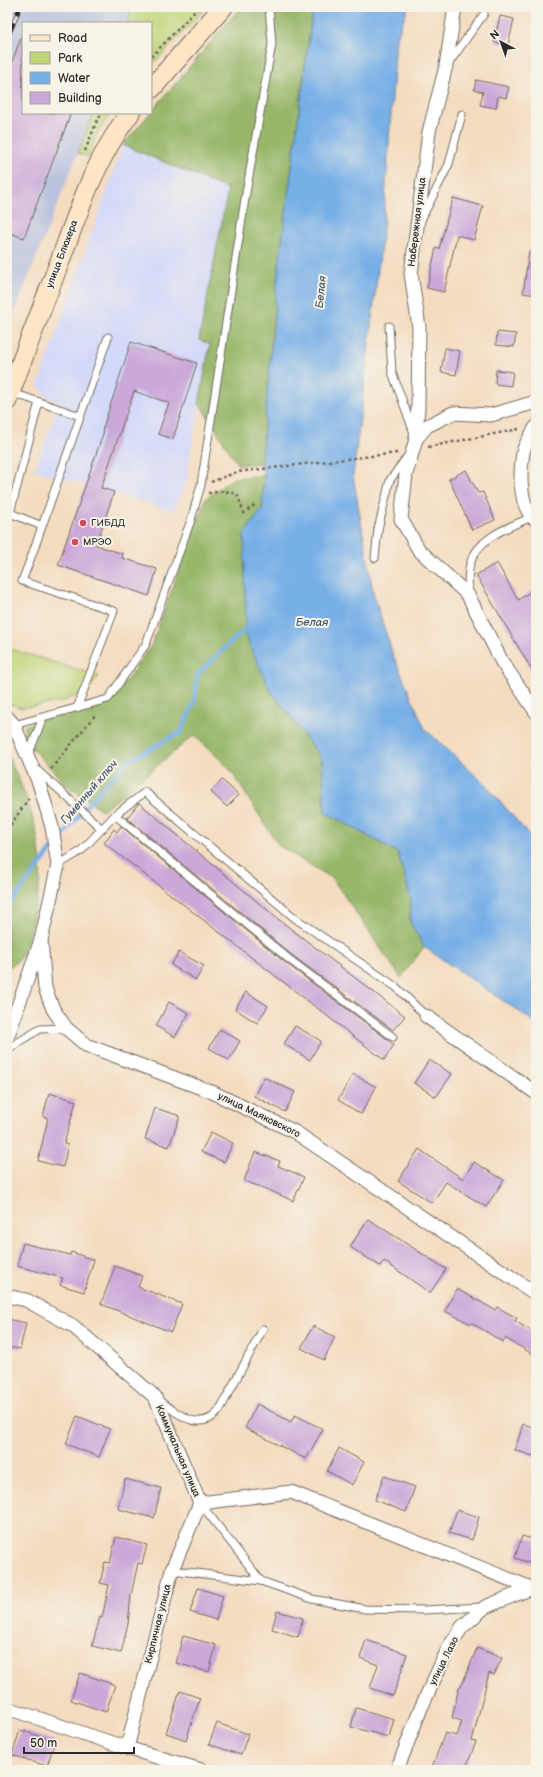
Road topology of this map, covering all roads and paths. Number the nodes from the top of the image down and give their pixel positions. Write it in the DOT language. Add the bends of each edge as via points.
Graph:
graph roads {
  1 [pos="199,7"];
  2 [pos="223,7"];
  3 [pos="269,7"];
  4 [pos="455,7"];
  5 [pos="484,14"];
  6 [pos="152,56"];
  7 [pos="446,66"];
  8 [pos="152,88"];
  9 [pos="129,114"];
  10 [pos="462,114"];
  11 [pos="416,231"];
  12 [pos="389,326"];
  13 [pos="108,337"];
  14 [pos="9,397"];
  15 [pos="39,402"];
  16 [pos="536,402"];
  17 [pos="80,416"];
  18 [pos="536,427"];
  19 [pos="521,429"];
  20 [pos="414,445"];
  21 [pos="201,485"];
  22 [pos="198,495"];
  23 [pos="255,505"];
  24 [pos="534,518"];
  25 [pos="42,526"];
  26 [pos="375,558"];
  27 [pos="468,595"];
  28 [pos="108,699"];
  29 [pos="77,708"];
  30 [pos="536,712"];
  31 [pos="43,717"];
  32 [pos="10,721"];
  33 [pos="30,761"];
  34 [pos="42,780"];
  35 [pos="115,815"];
  36 [pos="102,829"];
  37 [pos="7,830"];
  38 [pos="58,865"];
  39 [pos="41,940"];
  40 [pos="426,1016"];
  41 [pos="66,1028"];
  42 [pos="393,1036"];
  43 [pos="7,1038"];
  44 [pos="7,1051"];
  45 [pos="536,1093"];
  46 [pos="536,1294"];
  47 [pos="7,1296"];
  48 [pos="263,1329"];
  49 [pos="154,1398"];
  50 [pos="200,1503"];
  51 [pos="172,1570"];
  52 [pos="261,1581"];
  53 [pos="534,1589"];
  54 [pos="485,1607"];
  55 [pos="7,1708"];
  56 [pos="127,1748"];
  57 [pos="202,1770"];
  58 [pos="397,1770"];
  1 -- 6 [label="path"];
  2 -- 8 [label="main road"];
  3 -- 21 [label="lane" via="272,44 245,199"];
  4 -- 7 [label="street, Набережная улица"];
  5 -- 7 [label="lane"];
  7 -- 11 [label="street, Набережная улица" via="429,132"];
  9 -- 14 [label="main road, улица Блюхера" via="100,159 85,194"];
  10 -- 11 [label="lane" via="449,164"];
  11 -- 20 [label="street, Набережная улица" via="411,274 419,327 418,408"];
  12 -- 20 [label="lane" via="392,372"];
  13 -- 17 [label="lane"];
  14 -- 15 [label="lane"];
  15 -- 17 [label="lane"];
  15 -- 25 [label="lane" via="10,513"];
  16 -- 20 [label="street" via="491,415 453,413 427,426"];
  17 -- 25 [label="lane"];
  18 -- 24 [label="street" via="524,451 521,492"];
  19 -- 20 [label="path"];
  20 -- 21 [label="path" via="371,457 237,472"];
  20 -- 26 [label="lane" via="390,480 378,529"];
  20 -- 27 [label="street, Набережная улица" via="406,474 401,519 419,550"];
  21 -- 22 [label="lane"];
  22 -- 23 [label="path" via="225,491 238,494 244,513"];
  22 -- 28 [label="lane" via="146,644"];
  24 -- 27 [label="lane" via="508,527 481,544 470,564"];
  25 -- 29 [label="lane" via="22,581 114,611"];
  27 -- 30 [label="street" via="502,662"];
  28 -- 29 [label="lane"];
  28 -- 34 [label="path"];
  29 -- 31 [label="lane"];
  31 -- 32 [label="lane"];
  31 -- 33 [label="lane"];
  32 -- 33 [label="street"];
  33 -- 34 [label="street"];
  34 -- 36 [label="lane" via="75,804"];
  34 -- 37 [label="path"];
  34 -- 38 [label="street"];
  35 -- 36 [label="lane"];
  35 -- 40 [label="lane" via="145,792 296,919 396,987"];
  35 -- 42 [label="lane" via="290,960"];
  36 -- 38 [label="lane" via="81,851"];
  38 -- 39 [label="street"];
  39 -- 41 [label="street, улица Маяковского" via="45,988 53,1010"];
  39 -- 43 [label="street"];
  40 -- 45 [label="street"];
  41 -- 44 [label="lane" via="40,1029"];
  41 -- 46 [label="street, улица Маяковского" via="86,1045 212,1092 295,1132"];
  47 -- 49 [label="street, Коммунальная улица" via="26,1300 73,1326"];
  48 -- 49 [label="lane" via="212,1419 202,1422 192,1420"];
  49 -- 50 [label="street, Коммунальная улица"];
  50 -- 51 [label="street, Кирпичная улица"];
  50 -- 52 [label="lane"];
  50 -- 53 [label="street, Коммунальная улица" via="291,1492"];
  51 -- 52 [label="lane"];
  51 -- 56 [label="street, Кирпичная улица"];
  52 -- 54 [label="lane" via="312,1599 365,1609"];
  53 -- 54 [label="street, улица Лазо"];
  54 -- 58 [label="street, улица Лазо" via="462,1627 449,1647 421,1708"];
  55 -- 56 [label="street"];
  56 -- 57 [label="street"];
}
